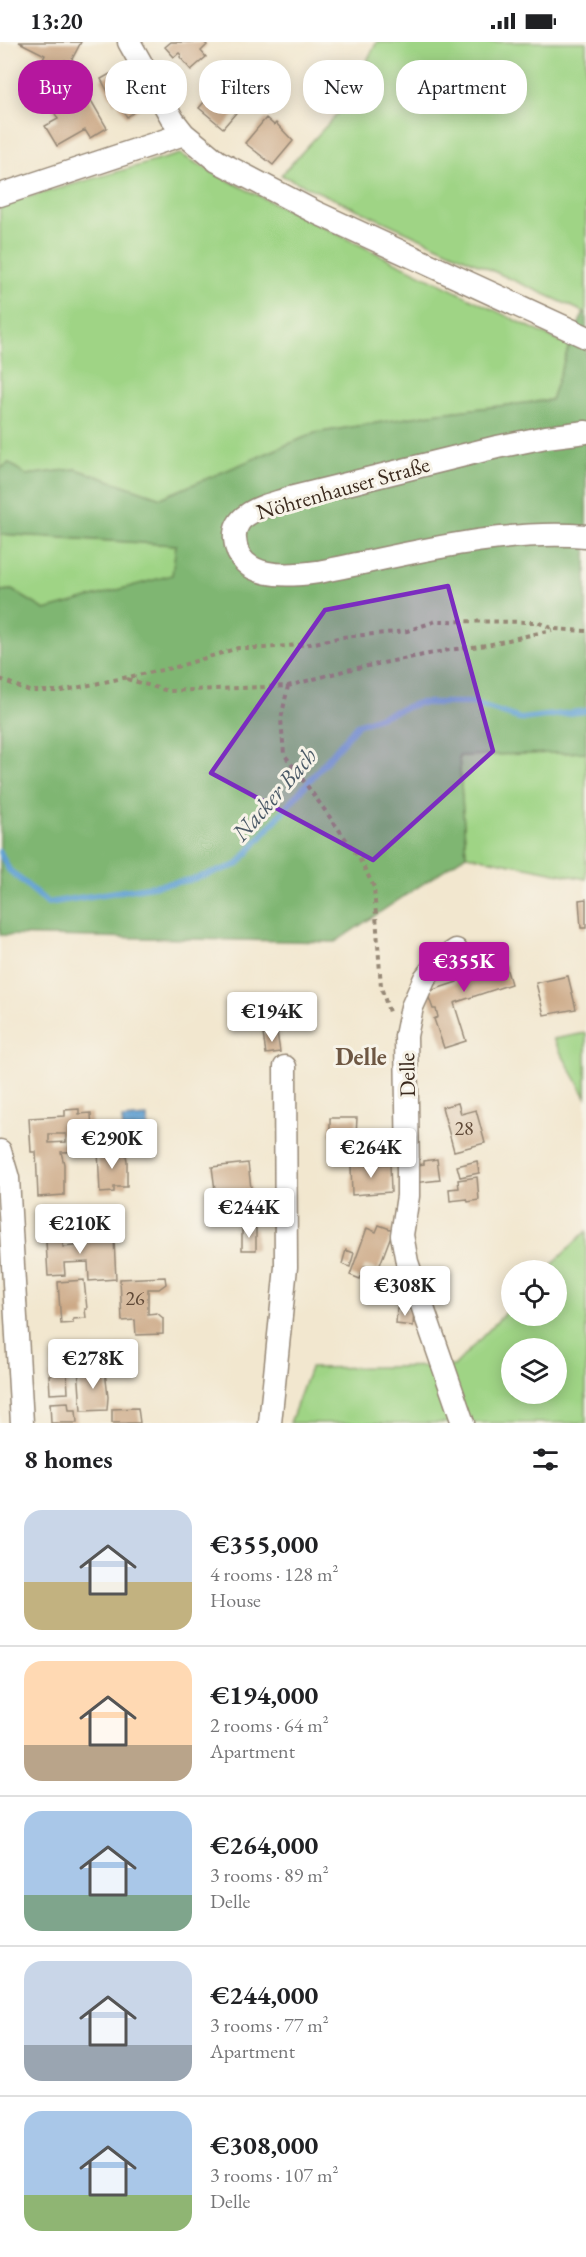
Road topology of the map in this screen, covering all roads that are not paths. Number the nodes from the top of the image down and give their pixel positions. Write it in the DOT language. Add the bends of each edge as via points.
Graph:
graph roads {
  1 [pos="129,42"];
  2 [pos="184,134"];
  3 [pos="0,195"];
  4 [pos="586,337"];
  5 [pos="586,432"];
  6 [pos="586,536"];
  7 [pos="456,950"];
  8 [pos="285,1067"];
  9 [pos="0,1151"];
  10 [pos="6,1266"];
  11 [pos="22,1423"];
  12 [pos="270,1423"];
  13 [pos="463,1423"];
  1 -- 2 [label="street"];
  2 -- 3 [label="street"];
  2 -- 4 [label="street" via="217,161 268,188"];
  5 -- 6 [label="street, Nöhrenhauser Straße" via="497,447 290,498 244,517 237,526 235,540 250,567 286,575 512,536"];
  7 -- 13 [label="street, Delle" via="437,963 420,986 410,1016 406,1046 408,1172 402,1241"];
  8 -- 12 [label="street" via="286,1267"];
  9 -- 10 [label="street" via="8,1178"];
  10 -- 11 [label="street"];
}
